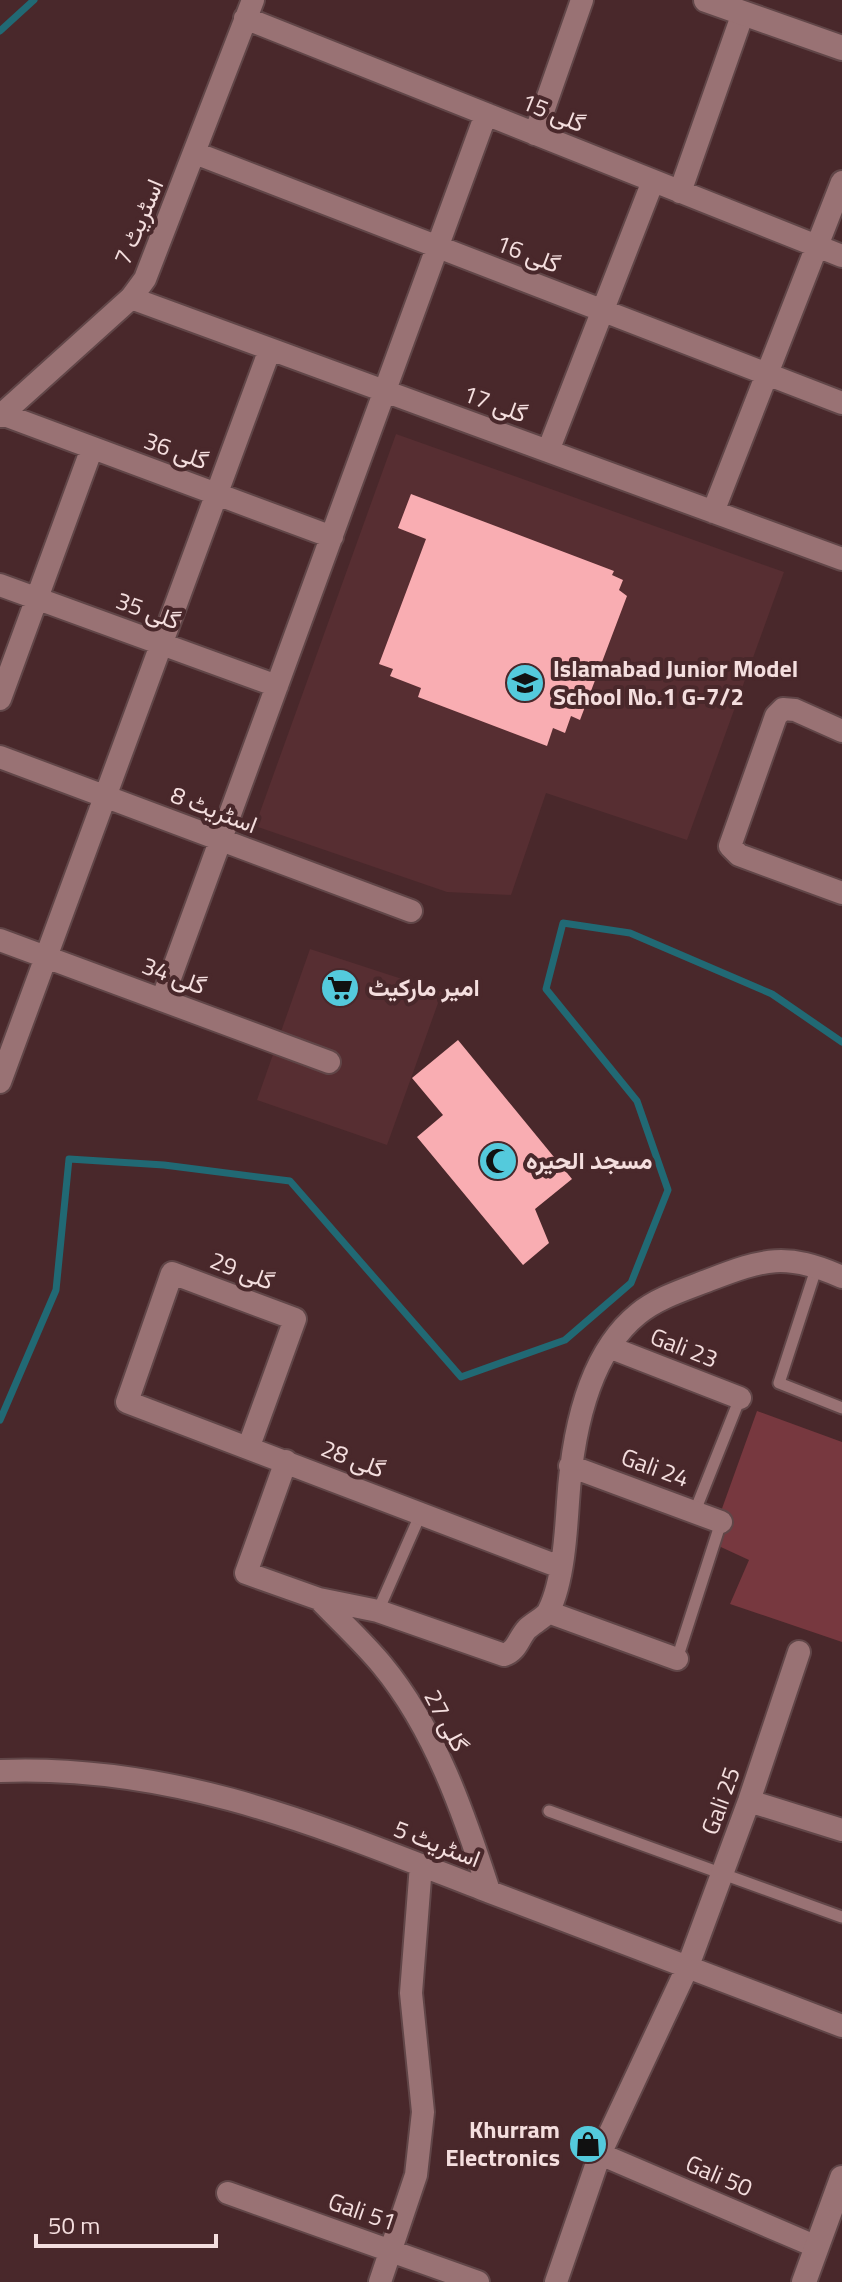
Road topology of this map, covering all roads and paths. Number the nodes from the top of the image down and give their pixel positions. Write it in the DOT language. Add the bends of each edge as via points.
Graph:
graph roads {
  1 [pos="582,0"];
  2 [pos="706,0"];
  3 [pos="249,9"];
  4 [pos="743,13"];
  5 [pos="842,48"];
  6 [pos="486,114"];
  7 [pos="535,134"];
  8 [pos="195,153"];
  9 [pos="653,181"];
  10 [pos="842,182"];
  11 [pos="680,192"];
  12 [pos="438,247"];
  13 [pos="817,247"];
  14 [pos="842,256"];
  15 [pos="131,298"];
  16 [pos="603,311"];
  17 [pos="270,349"];
  18 [pos="767,374"];
  19 [pos="385,392"];
  20 [pos="842,403"];
  21 [pos="1,415"];
  22 [pos="92,448"];
  23 [pos="548,451"];
  24 [pos="217,494"];
  25 [pos="713,512"];
  26 [pos="332,537"];
  27 [pos="842,559"];
  28 [pos="0,585"];
  29 [pos="37,598"];
  30 [pos="161,644"];
  31 [pos="277,686"];
  32 [pos="0,699"];
  33 [pos="840,722"];
  34 [pos="0,757"];
  35 [pos="105,797"];
  36 [pos="221,840"];
  37 [pos="842,893"];
  38 [pos="411,911"];
  39 [pos="0,940"];
  40 [pos="46,957"];
  41 [pos="162,1000"];
  42 [pos="329,1062"];
  43 [pos="0,1082"];
  44 [pos="817,1266"];
  45 [pos="842,1277"];
  46 [pos="609,1347"];
  47 [pos="740,1398"];
  48 [pos="127,1402"];
  49 [pos="842,1408"];
  50 [pos="249,1446"];
  51 [pos="286,1461"];
  52 [pos="570,1466"];
  53 [pos="695,1511"];
  54 [pos="421,1513"];
  55 [pos="721,1522"];
  56 [pos="560,1567"];
  57 [pos="319,1599"];
  58 [pos="378,1611"];
  59 [pos="548,1612"];
  60 [pos="799,1652"];
  61 [pos="677,1659"];
  62 [pos="0,1771"];
  63 [pos="749,1801"];
  64 [pos="549,1811"];
  65 [pos="842,1830"];
  66 [pos="421,1865"];
  67 [pos="721,1874"];
  68 [pos="489,1891"];
  69 [pos="842,1917"];
  70 [pos="688,1966"];
  71 [pos="842,2026"];
  72 [pos="600,2154"];
  73 [pos="842,2178"];
  74 [pos="228,2193"];
  75 [pos="817,2247"];
  76 [pos="392,2251"];
  77 [pos="380,2282"];
  78 [pos="478,2282"];
  79 [pos="556,2282"];
  80 [pos="804,2282"];
  1 -- 7 [label="street"];
  2 -- 4 [label="street"];
  3 -- 6 [label="street, گلی 15"];
  3 -- 8 [label="street, اسٹریٹ 7"];
  4 -- 5 [label="street"];
  4 -- 11 [label="street"];
  6 -- 7 [label="street, گلی 15"];
  6 -- 12 [label="street"];
  7 -- 9 [label="street, گلی 15"];
  8 -- 12 [label="street, گلی 16"];
  8 -- 15 [label="street, اسٹریٹ 7" via="145,279"];
  9 -- 11 [label="street, گلی 15"];
  9 -- 16 [label="street"];
  10 -- 13 [label="street"];
  11 -- 13 [label="street, گلی 15"];
  12 -- 16 [label="street, گلی 16"];
  12 -- 19 [label="street"];
  13 -- 14 [label="street, گلی 15"];
  13 -- 18 [label="street"];
  15 -- 17 [label="street, گلی 17"];
  15 -- 21 [label="street, اسٹریٹ 7"];
  16 -- 18 [label="street, گلی 16"];
  16 -- 23 [label="street"];
  17 -- 19 [label="street, گلی 17"];
  17 -- 24 [label="street"];
  18 -- 20 [label="street, گلی 16"];
  18 -- 25 [label="street"];
  19 -- 23 [label="street, گلی 17"];
  19 -- 26 [label="street"];
  21 -- 22 [label="street, گلی 36"];
  22 -- 24 [label="street, گلی 36"];
  22 -- 29 [label="street"];
  23 -- 25 [label="street, گلی 17"];
  24 -- 26 [label="street, گلی 36"];
  24 -- 30 [label="street"];
  25 -- 27 [label="street, گلی 17"];
  26 -- 31 [label="street"];
  28 -- 29 [label="street, گلی 35"];
  29 -- 30 [label="street, گلی 35"];
  29 -- 32 [label="street"];
  30 -- 31 [label="street, گلی 35"];
  30 -- 35 [label="street"];
  31 -- 36 [label="street"];
  33 -- 37 [label="street" via="795,710 783,709 776,716 730,846 739,855"];
  34 -- 35 [label="street, اسٹریٹ 8"];
  35 -- 36 [label="street, اسٹریٹ 8"];
  35 -- 40 [label="street"];
  36 -- 38 [label="street, اسٹریٹ 8"];
  36 -- 41 [label="street"];
  39 -- 40 [label="street, گلی 34"];
  40 -- 41 [label="street, گلی 34"];
  40 -- 43 [label="street"];
  41 -- 42 [label="street, گلی 34"];
  44 -- 45 [label="street"];
  44 -- 46 [label="street" via="784,1260 752,1264 696,1285 640,1311"];
  44 -- 49 [label="lane" via="779,1383"];
  46 -- 47 [label="street, Gali 23"];
  46 -- 52 [label="street" via="587,1397"];
  47 -- 53 [label="lane"];
  48 -- 50 [label="street, گلی 28"];
  48 -- 50 [label="street, گلی 29" via="172,1273 295,1319"];
  50 -- 51 [label="street, گلی 28"];
  51 -- 54 [label="street, گلی 28"];
  51 -- 57 [label="street, گلی 27" via="246,1573"];
  52 -- 53 [label="street, Gali 24"];
  52 -- 56 [label="street"];
  53 -- 55 [label="street, Gali 24"];
  54 -- 56 [label="street, گلی 28"];
  54 -- 58 [label="lane"];
  55 -- 61 [label="lane"];
  56 -- 59 [label="street"];
  57 -- 58 [label="street, گلی 27"];
  57 -- 68 [label="street, گلی 27" via="383,1666 411,1707 436,1753"];
  58 -- 59 [label="street, گلی 27" via="504,1655"];
  59 -- 61 [label="street"];
  60 -- 63 [label="street, Gali 25"];
  62 -- 66 [label="street, اسٹریٹ 5" via="51,1769 146,1778 290,1816"];
  63 -- 65 [label="street"];
  63 -- 67 [label="street, Gali 25"];
  64 -- 67 [label="lane"];
  66 -- 68 [label="street, اسٹریٹ 5"];
  66 -- 76 [label="street" via="411,1993 423,2112 416,2175"];
  67 -- 69 [label="lane"];
  67 -- 70 [label="street, Gali 25"];
  68 -- 70 [label="street, اسٹریٹ 5"];
  70 -- 71 [label="street, اسٹریٹ 5"];
  70 -- 72 [label="street, Gali 25"];
  72 -- 75 [label="street, Gali 50"];
  72 -- 79 [label="street, Gali 25"];
  73 -- 75 [label="street"];
  74 -- 76 [label="street, Gali 51"];
  75 -- 80 [label="street"];
  76 -- 77 [label="street"];
  76 -- 78 [label="street, Gali 51"];
}
